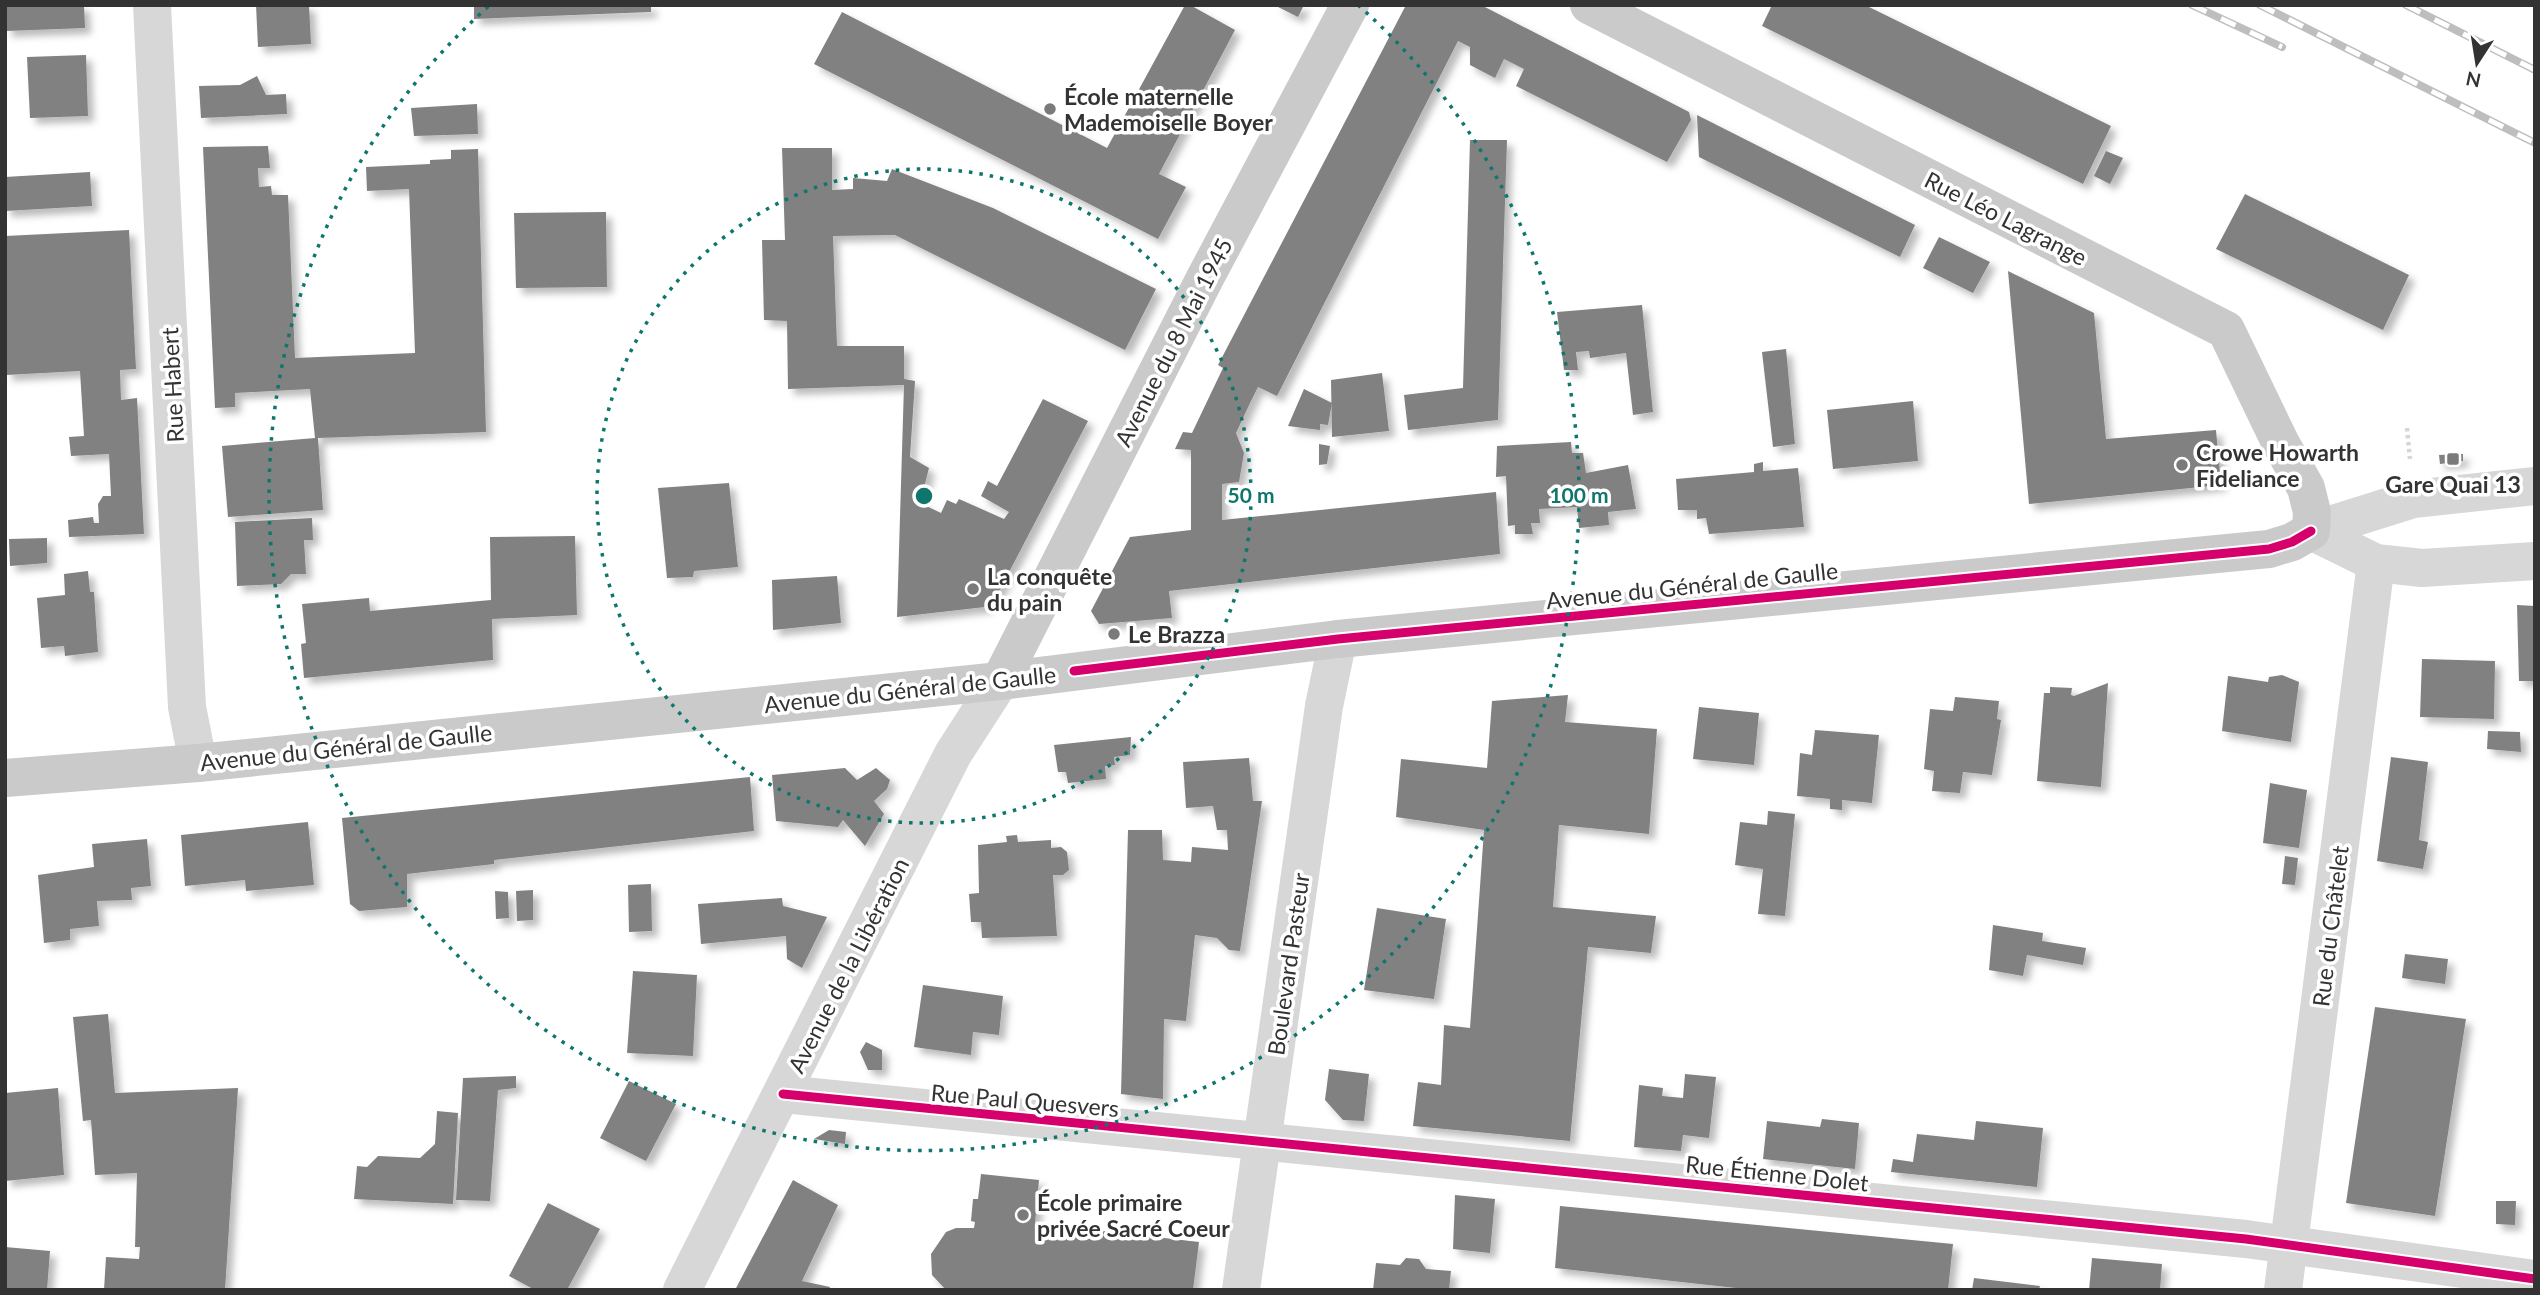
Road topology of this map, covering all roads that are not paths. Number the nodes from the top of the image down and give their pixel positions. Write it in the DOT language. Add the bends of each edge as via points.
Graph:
graph roads {
  1 [pos="152,5"];
  2 [pos="1350,5"];
  3 [pos="1589,5"];
  4 [pos="2535,486"];
  5 [pos="2311,531"];
  6 [pos="2535,538"];
  7 [pos="2535,561"];
  8 [pos="2376,563"];
  9 [pos="1338,639"];
  10 [pos="1000,681"];
  11 [pos="198,763"];
  12 [pos="5,778"];
  13 [pos="783,1094"];
  14 [pos="1263,1142"];
  15 [pos="2288,1244"];
  16 [pos="2535,1279"];
  17 [pos="682,1290"];
  18 [pos="1241,1290"];
  19 [pos="2283,1290"];
  1 -- 11 [label="street, Rue Habert" via="187,707"];
  2 -- 10 [label="main road, Avenue du 8 Mai 1945"];
  3 -- 5 [label="main road, Rue Léo Lagrange" via="2226,330 2306,488"];
  4 -- 5 [label="street" via="2413,499"];
  5 -- 6 [label="street" via="2420,550"];
  5 -- 8 [label="street"];
  5 -- 9 [label="main road, Avenue du Général de Gaulle" via="2269,550"];
  7 -- 8 [label="street" via="2422,568"];
  8 -- 15 [label="street, Rue du Châtelet"];
  9 -- 10 [label="main road, Avenue du Général de Gaulle"];
  9 -- 14 [label="street, Boulevard Pasteur" via="1324,706"];
  10 -- 11 [label="main road, Avenue du Général de Gaulle"];
  10 -- 13 [label="street, Avenue de la Libération" via="953,754"];
  11 -- 12 [label="main road, Avenue du Général de Gaulle"];
  13 -- 14 [label="street, Rue Paul Quesvers"];
  13 -- 17 [label="street, Avenue de la Libération"];
  14 -- 15 [label="street, Rue Étienne Dolet"];
  14 -- 18 [label="street, Boulevard Pasteur"];
  15 -- 16 [label="street, Rue Étienne Dolet"];
  15 -- 19 [label="street, Rue du Châtelet"];
}
